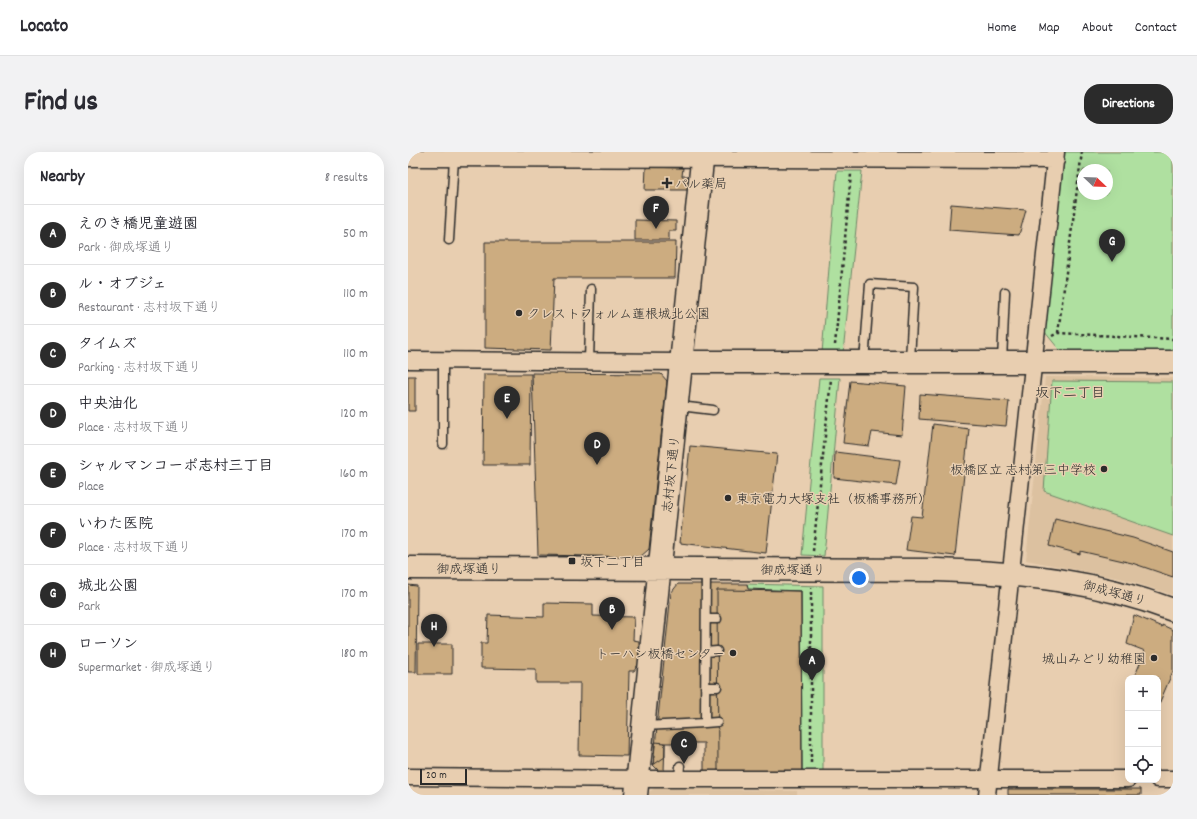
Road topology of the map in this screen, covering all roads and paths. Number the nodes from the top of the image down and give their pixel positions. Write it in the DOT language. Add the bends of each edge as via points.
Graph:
graph roads {
  1 [pos="1082,152"];
  2 [pos="438,155"];
  3 [pos="572,156"];
  4 [pos="703,156"];
  5 [pos="1056,156"];
  6 [pos="408,158"];
  7 [pos="454,159"];
  8 [pos="852,159"];
  9 [pos="449,240"];
  10 [pos="591,289"];
  11 [pos="1005,292"];
  12 [pos="1058,333"];
  13 [pos="1049,337"];
  14 [pos="1173,339"];
  15 [pos="408,360"];
  16 [pos="443,360"];
  17 [pos="589,361"];
  18 [pos="681,362"];
  19 [pos="833,362"];
  20 [pos="864,362"];
  21 [pos="909,362"];
  22 [pos="1002,362"];
  23 [pos="1035,362"];
  24 [pos="1173,362"];
  25 [pos="688,407"];
  26 [pos="713,410"];
  27 [pos="444,444"];
  28 [pos="408,568"];
  29 [pos="660,568"];
  30 [pos="706,568"];
  31 [pos="812,570"];
  32 [pos="1012,574"];
  33 [pos="1173,610"];
  34 [pos="706,619"];
  35 [pos="717,619"];
  36 [pos="717,651"];
  37 [pos="706,652"];
  38 [pos="705,687"];
  39 [pos="717,687"];
  40 [pos="718,722"];
  41 [pos="705,723"];
  42 [pos="643,726"];
  43 [pos="811,766"];
  44 [pos="408,777"];
  45 [pos="1161,779"];
  46 [pos="1173,779"];
  47 [pos="1125,780"];
  48 [pos="637,787"];
  49 [pos="990,790"];
  1 -- 12 [label="path"];
  2 -- 6 [label="street"];
  2 -- 7 [label="street"];
  3 -- 4 [label="street"];
  3 -- 7 [label="street"];
  4 -- 8 [label="street"];
  4 -- 18 [label="street, 志村坂下通り"];
  5 -- 8 [label="street"];
  5 -- 23 [label="street"];
  7 -- 9 [label="lane"];
  8 -- 19 [label="path"];
  10 -- 17 [label="lane"];
  11 -- 22 [label="lane"];
  12 -- 13 [label="path"];
  12 -- 14 [label="path"];
  15 -- 16 [label="street"];
  16 -- 17 [label="street"];
  16 -- 27 [label="lane"];
  17 -- 18 [label="street"];
  18 -- 19 [label="street"];
  18 -- 29 [label="street, 志村坂下通り"];
  19 -- 20 [label="street"];
  19 -- 31 [label="path"];
  20 -- 21 [label="street"];
  20 -- 21 [label="lane" via="870,284 914,287"];
  21 -- 22 [label="street"];
  22 -- 23 [label="street"];
  23 -- 24 [label="street"];
  23 -- 32 [label="street"];
  25 -- 26 [label="lane"];
  28 -- 29 [label="street, 御成塚通り" via="594,563"];
  29 -- 30 [label="street, 御成塚通り"];
  29 -- 42 [label="street, 志村坂下通り"];
  30 -- 31 [label="street, 御成塚通り"];
  30 -- 34 [label="lane"];
  31 -- 32 [label="street, 御成塚通り" via="937,570"];
  31 -- 43 [label="path"];
  32 -- 33 [label="street, 御成塚通り" via="1083,584"];
  32 -- 49 [label="street"];
  34 -- 35 [label="lane"];
  34 -- 37 [label="lane"];
  36 -- 37 [label="lane"];
  37 -- 38 [label="lane"];
  38 -- 39 [label="lane"];
  38 -- 41 [label="lane"];
  40 -- 41 [label="lane"];
  41 -- 42 [label="lane"];
  42 -- 48 [label="street, 志村坂下通り"];
  44 -- 48 [label="street"];
  45 -- 46 [label="street"];
  47 -- 49 [label="street"];
  48 -- 49 [label="street" via="679,772"];
}
